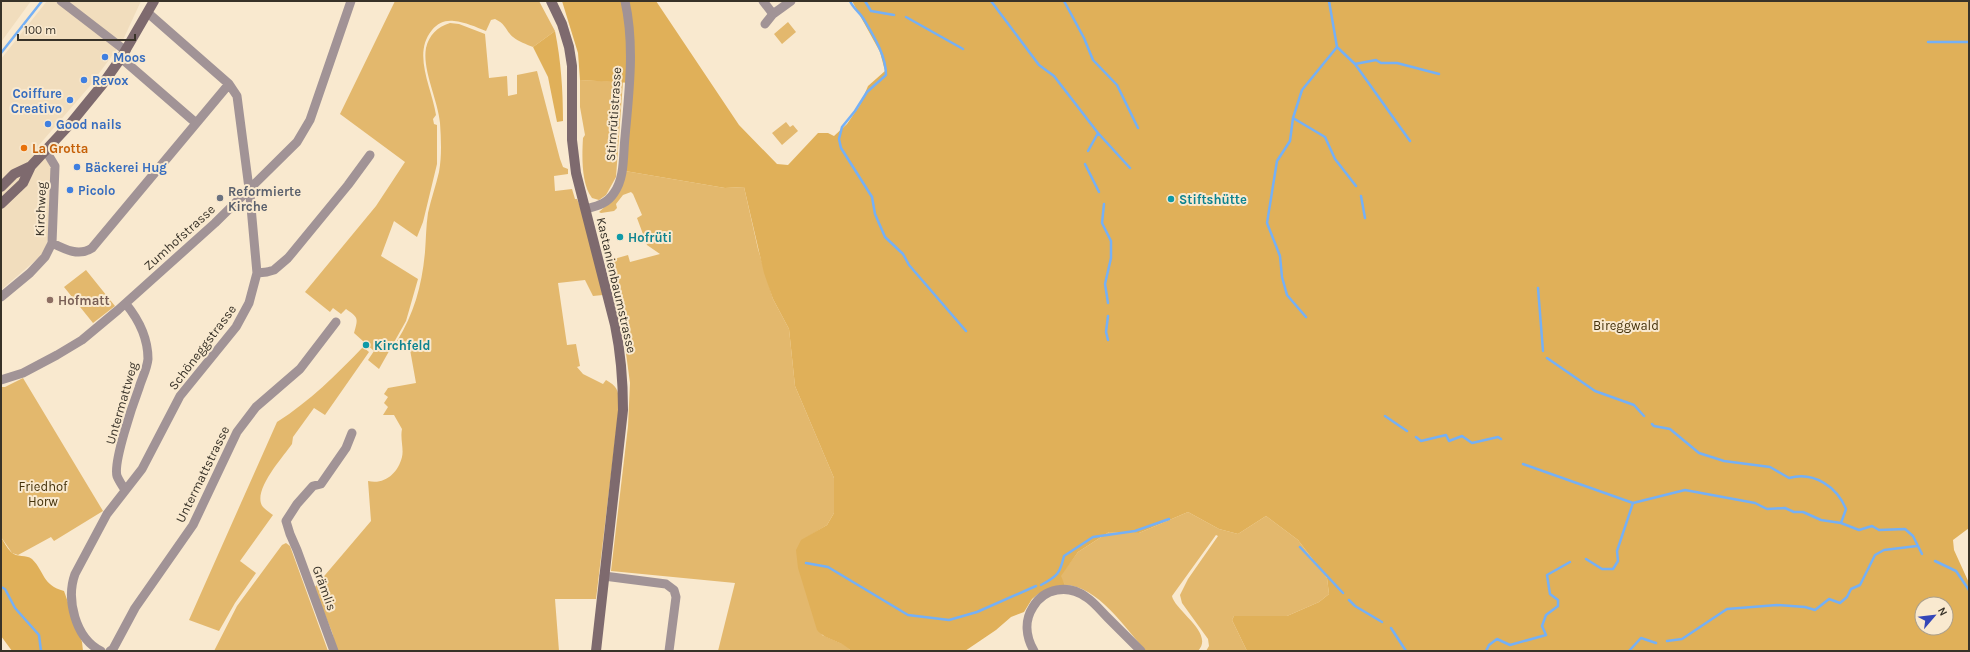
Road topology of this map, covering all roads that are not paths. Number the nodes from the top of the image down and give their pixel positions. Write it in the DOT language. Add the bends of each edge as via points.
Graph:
graph roads {
  1 [pos="61,1"];
  2 [pos="154,1"];
  3 [pos="351,1"];
  4 [pos="551,1"];
  5 [pos="624,1"];
  6 [pos="763,1"];
  7 [pos="791,1"];
  8 [pos="148,13"];
  9 [pos="773,14"];
  10 [pos="765,24"];
  11 [pos="124,55"];
  12 [pos="228,84"];
  13 [pos="196,123"];
  14 [pos="46,151"];
  15 [pos="370,155"];
  16 [pos="31,166"];
  17 [pos="1,187"];
  18 [pos="249,189"];
  19 [pos="1,204"];
  20 [pos="586,209"];
  21 [pos="52,243"];
  22 [pos="257,273"];
  23 [pos="1,297"];
  24 [pos="126,304"];
  25 [pos="336,322"];
  26 [pos="1,380"];
  27 [pos="352,434"];
  28 [pos="125,490"];
  29 [pos="604,576"];
  30 [pos="101,651"];
  31 [pos="110,651"];
  32 [pos="334,651"];
  33 [pos="596,651"];
  34 [pos="669,651"];
  35 [pos="1034,651"];
  36 [pos="1141,651"];
  1 -- 11 [label="street"];
  2 -- 8 [label="street"];
  3 -- 18 [label="street, Zumhofstrasse" via="310,120 297,142"];
  4 -- 20 [label="street, Kastanienbaumstrasse" via="562,24 572,66 573,150"];
  5 -- 20 [label="street, Stirnrütistrasse" via="630,51 630,83 622,174 615,193 608,201"];
  6 -- 9 [label="street"];
  7 -- 9 [label="street"];
  8 -- 11 [label="street"];
  8 -- 12 [label="street, Schöneggstrasse"];
  9 -- 10 [label="street"];
  11 -- 13 [label="street"];
  11 -- 14 [label="street"];
  12 -- 13 [label="street"];
  12 -- 18 [label="street, Schöneggstrasse" via="239,101"];
  13 -- 21 [label="street" via="90,250 83,253 73,252"];
  14 -- 16 [label="street"];
  14 -- 21 [label="street, Kirchweg" via="55,166"];
  15 -- 22 [label="street" via="288,258 274,270"];
  16 -- 17 [label="street" via="14,174"];
  16 -- 19 [label="street" via="23,183"];
  18 -- 22 [label="street, Schöneggstrasse"];
  18 -- 24 [label="street, Zumhofstrasse"];
  20 -- 29 [label="street, Kastanienbaumstrasse" via="616,325 624,378 623,410"];
  21 -- 23 [label="street, Kirchweg" via="45,258"];
  22 -- 28 [label="street, Schöneggstrasse" via="246,311 180,396 142,469"];
  24 -- 26 [label="street, Zumhofstrasse" via="82,340 23,373"];
  24 -- 28 [label="street, Untermattweg" via="143,330 148,360 117,465 117,476"];
  25 -- 31 [label="street, Untermattstrasse" via="300,369 256,407 236,432 193,525 135,608"];
  27 -- 32 [label="street, Grämlis" via="346,448 321,484 313,486 286,521"];
  28 -- 30 [label="street, Schöneggstrasse" via="107,514 72,582 71,601 77,623 88,640"];
  29 -- 33 [label="street, Kastanienbaumstrasse"];
  29 -- 34 [label="street" via="666,584 674,590 676,597"];
  35 -- 36 [label="street" via="1026,631 1030,613 1044,594 1061,589 1087,597"];
}
